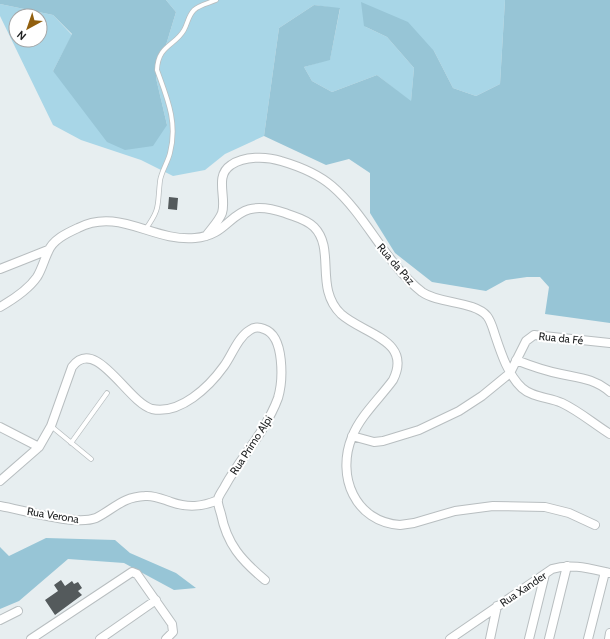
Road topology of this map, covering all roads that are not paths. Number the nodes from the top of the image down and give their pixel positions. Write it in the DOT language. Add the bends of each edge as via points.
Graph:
graph roads {
  1 [pos="216,0"];
  2 [pos="145,230"];
  3 [pos="206,236"];
  4 [pos="48,250"];
  5 [pos="1,266"];
  6 [pos="0,307"];
  7 [pos="610,343"];
  8 [pos="516,360"];
  9 [pos="510,373"];
  10 [pos="107,392"];
  11 [pos="610,392"];
  12 [pos="51,426"];
  13 [pos="0,427"];
  14 [pos="610,434"];
  15 [pos="352,436"];
  16 [pos="72,443"];
  17 [pos="39,447"];
  18 [pos="91,459"];
  19 [pos="0,481"];
  20 [pos="218,500"];
  21 [pos="0,506"];
  22 [pos="595,524"];
  23 [pos="567,566"];
  24 [pos="607,572"];
  25 [pos="545,574"];
  26 [pos="265,580"];
  27 [pos="156,600"];
  28 [pos="497,606"];
  29 [pos="18,611"];
  30 [pos="0,620"];
  31 [pos="610,632"];
  32 [pos="43,636"];
  33 [pos="31,639"];
  34 [pos="100,639"];
  35 [pos="166,639"];
  36 [pos="450,639"];
  37 [pos="490,639"];
  38 [pos="529,639"];
  39 [pos="549,639"];
  40 [pos="588,639"];
  41 [pos="608,639"];
  1 -- 2 [label="lane" via="194,10 184,30 162,52 158,64 157,70 171,107 173,138 160,180 157,212"];
  2 -- 3 [label="street" via="178,239"];
  2 -- 4 [label="street" via="118,222 89,224 69,232"];
  3 -- 9 [label="street, Rua da Paz" via="221,214 223,176 225,169 231,164 262,157 288,163 306,171 331,185 342,196 387,254 424,293 476,309 487,316"];
  3 -- 15 [label="street" via="244,210 259,208 280,211 304,220 320,234 324,246 327,290 331,300 344,316 390,345 396,353 398,362 393,380"];
  4 -- 5 [label="street"];
  4 -- 6 [label="street" via="37,277 26,290"];
  7 -- 8 [label="street, Rua da Fé" via="534,335 526,341"];
  8 -- 9 [label="street, Rua da Fé"];
  8 -- 11 [label="street" via="561,374 586,378"];
  9 -- 14 [label="street, Rua da Paz" via="526,391 572,408"];
  9 -- 15 [label="street" via="459,411 425,428 374,442"];
  10 -- 16 [label="lane"];
  12 -- 16 [label="lane"];
  12 -- 17 [label="street, Rua Primo Alpi"];
  12 -- 20 [label="street, Rua Primo Alpi" via="72,368 84,357 103,365 141,403 164,410 180,405 212,382 249,330 260,327 268,330 278,344 281,364 278,398 269,418"];
  13 -- 17 [label="street"];
  15 -- 22 [label="street" via="347,461 350,489 367,514 377,520 400,525 476,507 515,506 545,507 569,513"];
  16 -- 18 [label="lane"];
  17 -- 19 [label="street, Rua Primo Alpi"];
  20 -- 21 [label="street, Rua Verona" via="206,505 184,506 148,496 136,496 123,500 85,521 55,518"];
  20 -- 26 [label="street" via="224,527 232,546 246,564"];
  23 -- 24 [label="street, Rua Xander"];
  23 -- 25 [label="street, Rua Xander" via="552,569"];
  23 -- 39 [label="street"];
  24 -- 40 [label="street, Rua Xander"];
  25 -- 28 [label="street, Rua Xander"];
  25 -- 38 [label="street"];
  27 -- 32 [label="street" via="137,574 128,572"];
  27 -- 34 [label="street"];
  27 -- 35 [label="street" via="174,628"];
  28 -- 36 [label="street, Rua Xander"];
  28 -- 37 [label="street"];
  29 -- 30 [label="street"];
  31 -- 41 [label="street"];
  32 -- 33 [label="street"];
}
